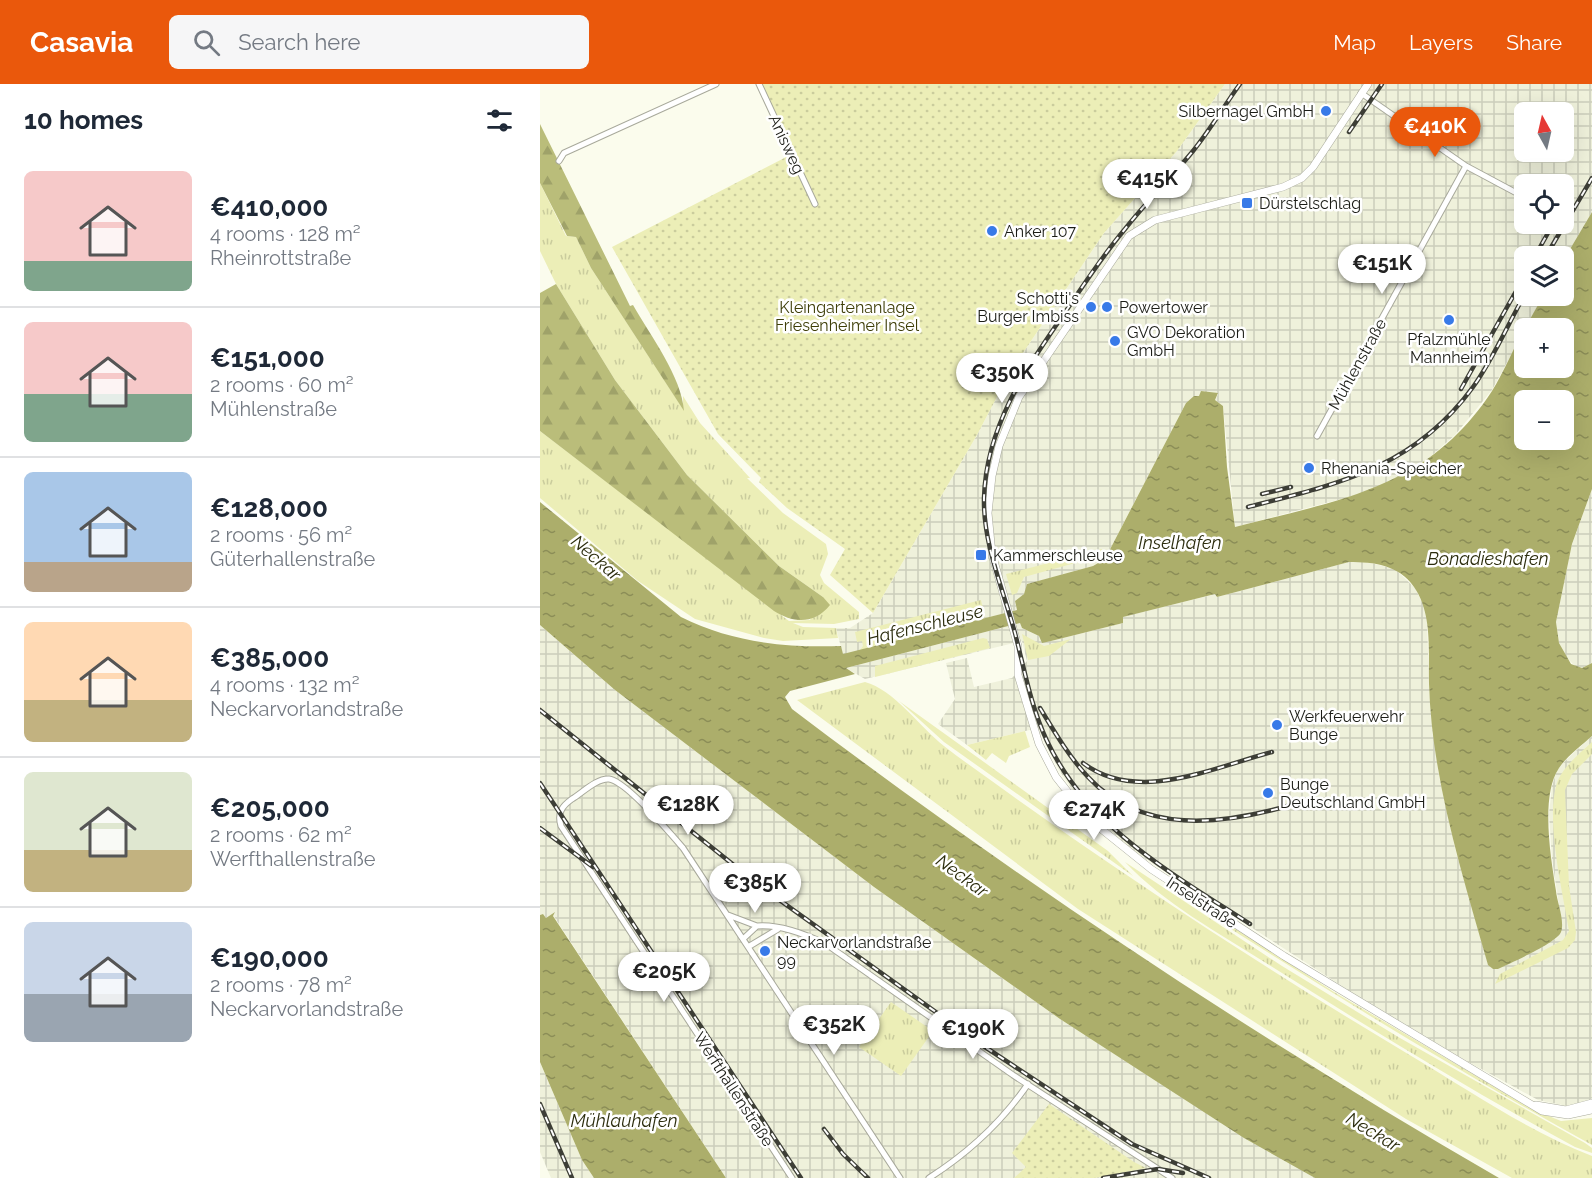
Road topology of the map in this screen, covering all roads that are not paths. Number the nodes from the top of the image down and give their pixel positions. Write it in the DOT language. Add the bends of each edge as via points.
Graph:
graph roads {
  1 [pos="716,84"];
  2 [pos="759,84"];
  3 [pos="1368,84"];
  4 [pos="1361,93"];
  5 [pos="558,161"];
  6 [pos="1467,166"];
  7 [pos="1514,192"];
  8 [pos="815,204"];
  9 [pos="1317,436"];
  10 [pos="728,915"];
  11 [pos="757,926"];
  12 [pos="779,928"];
  13 [pos="743,939"];
  14 [pos="748,947"];
  15 [pos="1028,1084"];
  16 [pos="1592,1103"];
  17 [pos="1533,1104"];
  18 [pos="1592,1112"];
  19 [pos="792,1178"];
  20 [pos="900,1178"];
  21 [pos="929,1178"];
  22 [pos="1172,1178"];
  1 -- 5 [label="street" via="564,153"];
  2 -- 8 [label="street, Anisweg"];
  3 -- 4 [label="street, Inselstraße"];
  4 -- 6 [label="street"];
  4 -- 17 [label="street, Inselstraße" via="1302,178 1283,187 1155,220 1122,242 1019,397 999,446 990,490 989,531 994,563 1016,638 1018,675 1039,744 1071,796 1104,833 1151,869 1287,958"];
  6 -- 7 [label="street"];
  6 -- 9 [label="street, Mühlenstraße"];
  10 -- 11 [label="street"];
  10 -- 13 [label="street"];
  10 -- 19 [label="street, Werfthallenstraße" via="665,825 614,781 602,780 564,805 561,826"];
  11 -- 12 [label="street"];
  11 -- 13 [label="street"];
  12 -- 14 [label="street"];
  12 -- 15 [label="street" via="812,937 843,954"];
  13 -- 14 [label="street"];
  14 -- 20 [label="street"];
  15 -- 21 [label="street" via="989,1133"];
  15 -- 22 [label="street"];
  16 -- 17 [label="street, Inselstraße" via="1566,1110"];
  17 -- 18 [label="street, Inselstraße" via="1550,1114"];
}
